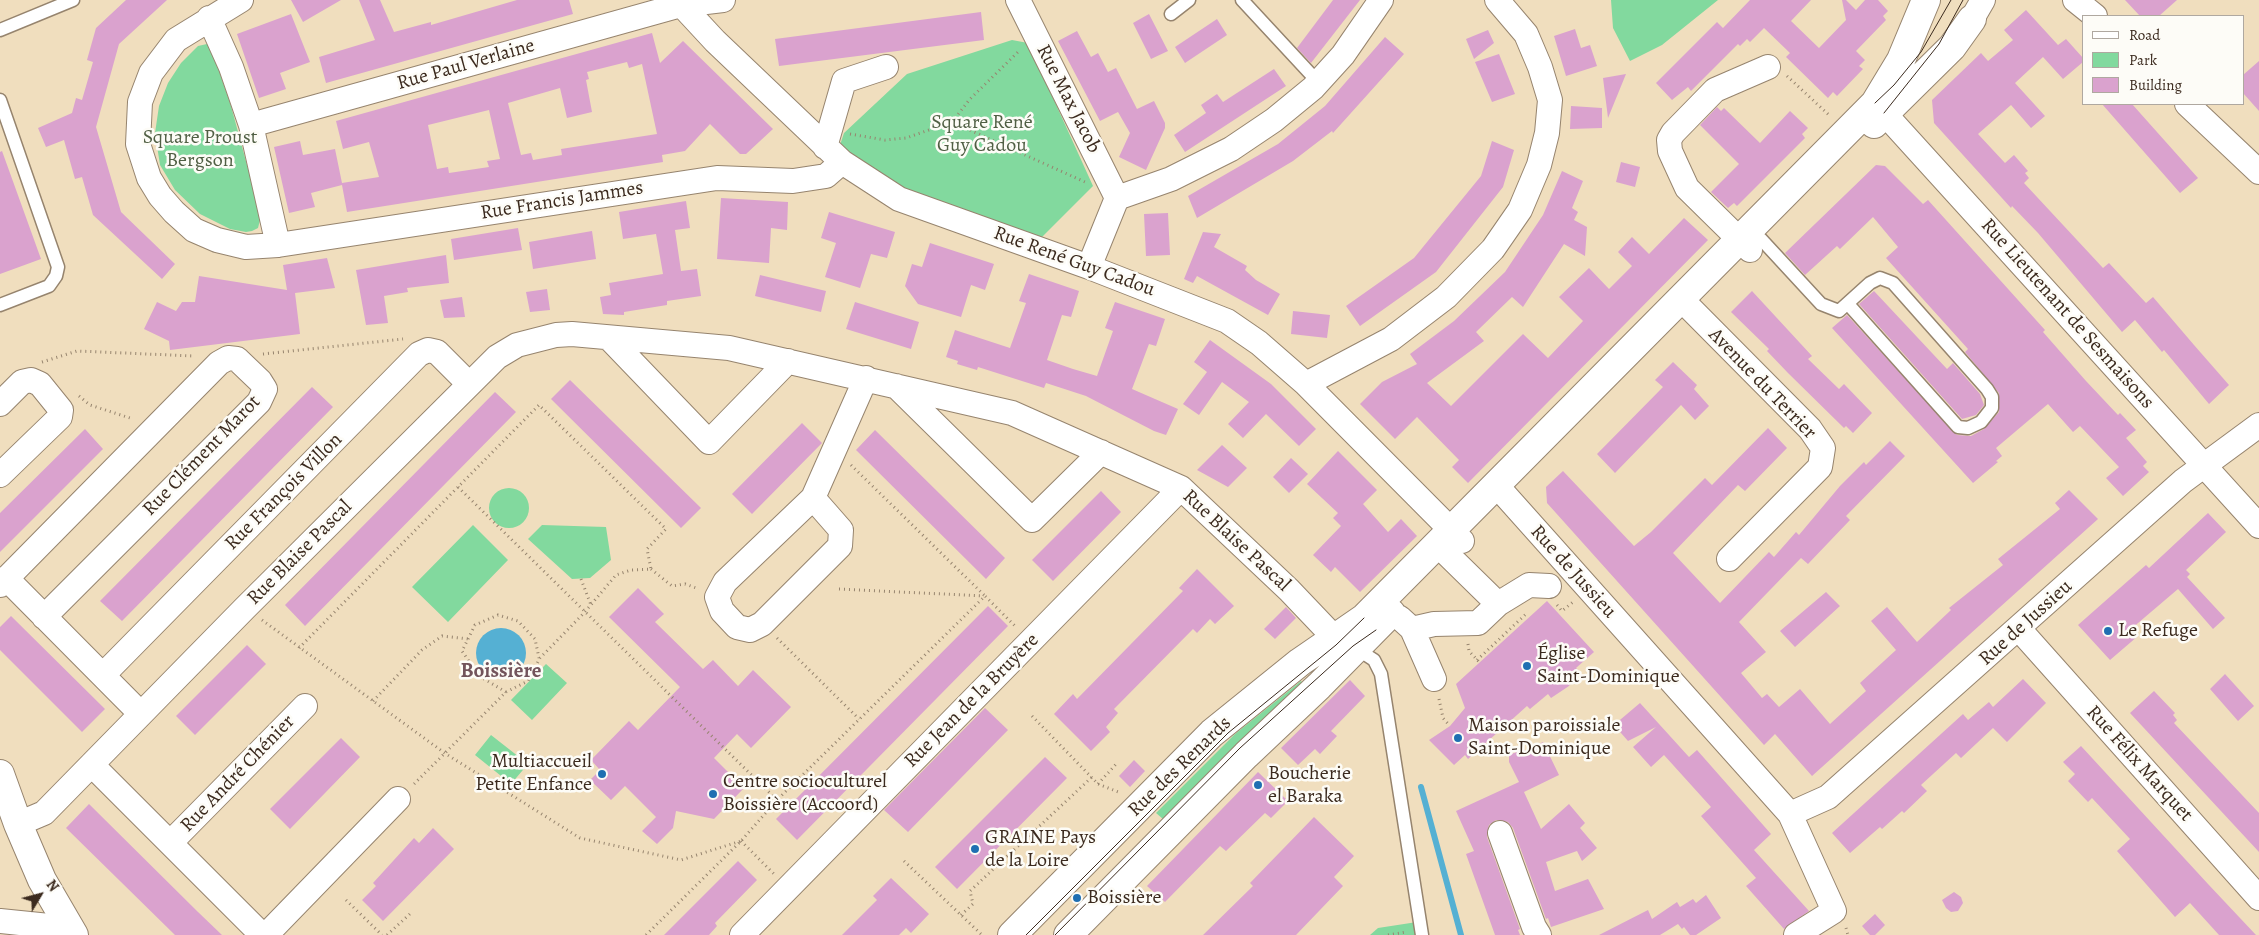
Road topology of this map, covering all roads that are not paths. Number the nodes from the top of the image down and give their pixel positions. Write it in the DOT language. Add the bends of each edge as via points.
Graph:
graph roads {
  1 [pos="73,0"];
  2 [pos="241,0"];
  3 [pos="724,0"];
  4 [pos="1018,0"];
  5 [pos="1189,0"];
  6 [pos="1242,0"];
  7 [pos="1381,0"];
  8 [pos="1497,0"];
  9 [pos="1926,0"];
  10 [pos="2075,0"];
  11 [pos="679,2"];
  12 [pos="1978,10"];
  13 [pos="1171,14"];
  14 [pos="2094,15"];
  15 [pos="209,18"];
  16 [pos="0,30"];
  17 [pos="886,67"];
  18 [pos="1768,67"];
  19 [pos="1318,82"];
  20 [pos="0,100"];
  21 [pos="2188,105"];
  22 [pos="1880,108"];
  23 [pos="251,125"];
  24 [pos="832,147"];
  25 [pos="2259,172"];
  26 [pos="1117,198"];
  27 [pos="1750,243"];
  28 [pos="278,245"];
  29 [pos="1090,267"];
  30 [pos="1686,304"];
  31 [pos="1848,304"];
  32 [pos="0,305"];
  33 [pos="609,338"];
  34 [pos="788,361"];
  35 [pos="866,378"];
  36 [pos="469,384"];
  37 [pos="1306,384"];
  38 [pos="896,386"];
  39 [pos="0,404"];
  40 [pos="2259,425"];
  41 [pos="1101,452"];
  42 [pos="2204,466"];
  43 [pos="0,475"];
  44 [pos="1181,488"];
  45 [pos="1501,491"];
  46 [pos="813,498"];
  47 [pos="2259,526"];
  48 [pos="1454,542"];
  49 [pos="1730,559"];
  50 [pos="3,581"];
  51 [pos="1550,593"];
  52 [pos="1498,604"];
  53 [pos="44,616"];
  54 [pos="1373,629"];
  55 [pos="2019,629"];
  56 [pos="103,675"];
  57 [pos="1434,679"];
  58 [pos="305,706"];
  59 [pos="141,714"];
  60 [pos="92,765"];
  61 [pos="0,774"];
  62 [pos="398,799"];
  63 [pos="10,814"];
  64 [pos="1790,814"];
  65 [pos="1500,834"];
  66 [pos="170,843"];
  67 [pos="2259,898"];
  68 [pos="0,921"];
  69 [pos="71,932"];
  70 [pos="264,935"];
  71 [pos="742,935"];
  72 [pos="1012,935"];
  73 [pos="1068,935"];
  74 [pos="1422,935"];
  75 [pos="1539,935"];
  76 [pos="1796,935"];
  1 -- 16 [label="lane"];
  2 -- 15 [label="street, Rue Francis Jammes"];
  3 -- 11 [label="street, Rue Paul Verlaine"];
  4 -- 26 [label="street, Rue Max Jacob"];
  5 -- 13 [label="lane"];
  6 -- 19 [label="lane"];
  7 -- 19 [label="street" via="1343,55"];
  8 -- 37 [label="street" via="1526,34 1550,100 1547,133 1539,165 1520,210 1493,249 1446,297 1390,339"];
  9 -- 22 [label="street"];
  10 -- 14 [label="street"];
  11 -- 23 [label="street, Rue Paul Verlaine"];
  11 -- 24 [label="street, Rue René Guy Cadou" via="715,41"];
  12 -- 22 [label="street" via="1952,47"];
  15 -- 23 [label="street" via="231,67"];
  15 -- 28 [label="street, Rue Francis Jammes" via="176,40 151,73 140,102 138,144 149,178 160,196 194,230 246,247"];
  17 -- 24 [label="street" via="844,81"];
  18 -- 27 [label="street" via="1715,90 1672,133 1669,140 1670,151 1686,188"];
  19 -- 26 [label="street" via="1274,120 1231,149 1171,179"];
  20 -- 32 [label="lane" via="58,267 49,286"];
  21 -- 25 [label="street"];
  22 -- 27 [label="street"];
  22 -- 27 [label="street" via="1851,127"];
  22 -- 42 [label="street, Rue Lieutenant de Sesmaisons"];
  23 -- 28 [label="street"];
  24 -- 28 [label="street, Rue Francis Jammes" via="826,176 793,181 717,178"];
  24 -- 29 [label="street, Rue René Guy Cadou" via="899,199"];
  26 -- 29 [label="street"];
  27 -- 30 [label="street"];
  27 -- 31 [label="lane" via="1821,304 1839,311"];
  29 -- 37 [label="street, Rue René Guy Cadou" via="1227,321 1259,343"];
  30 -- 45 [label="street"];
  30 -- 49 [label="street, Avenue du Terrier" via="1810,429 1823,448 1820,467"];
  31 -- 31 [label="lane" via="1880,278 1893,283 1988,389 1992,408 1981,422 1968,428 1958,427"];
  33 -- 34 [label="street, Rue Blaise Pascal" via="729,348"];
  33 -- 34 [label="street" via="709,442"];
  33 -- 36 [label="street, Rue Blaise Pascal" via="556,335 517,345 498,357"];
  34 -- 35 [label="street, Rue Blaise Pascal"];
  35 -- 38 [label="street, Rue Blaise Pascal"];
  35 -- 46 [label="street"];
  36 -- 56 [label="street, Rue François Villon" via="437,352 428,350 419,354"];
  36 -- 59 [label="street, Rue Blaise Pascal"];
  37 -- 48 [label="street, Rue René Guy Cadou"];
  38 -- 41 [label="street, Rue Blaise Pascal" via="1012,413"];
  38 -- 41 [label="street, Rue Blaise Pascal" via="1032,520"];
  39 -- 43 [label="street" via="22,382 30,380 40,384 61,410 60,416"];
  40 -- 42 [label="street, Rue de Jussieu"];
  41 -- 44 [label="street, Rue Blaise Pascal"];
  42 -- 47 [label="street, Rue Lieutenant de Sesmaisons"];
  42 -- 55 [label="street, Rue de Jussieu"];
  44 -- 54 [label="street, Rue Blaise Pascal" via="1290,590 1329,632"];
  44 -- 71 [label="street, Rue Jean de la Bruyère"];
  45 -- 48 [label="street"];
  45 -- 64 [label="street, Rue de Jussieu"];
  46 -- 46 [label="street" via="841,530 840,546 762,624 750,630 737,627 722,611 717,596 725,582"];
  48 -- 52 [label="street, Rue René Guy Cadou"];
  48 -- 54 [label="street"];
  50 -- 53 [label="street"];
  50 -- 53 [label="street, Rue Clément Marot" via="219,363 228,358 237,359 265,389 259,402"];
  51 -- 52 [label="street" via="1530,585"];
  52 -- 54 [label="street" via="1478,623"];
  53 -- 56 [label="street"];
  54 -- 57 [label="street"];
  54 -- 72 [label="street, Rue des Renards" via="1252,699 1212,733"];
  54 -- 73 [label="street, Rue des Renards"];
  54 -- 74 [label="lane" via="1374,660 1381,674"];
  55 -- 64 [label="street, Rue de Jussieu" via="1828,797"];
  55 -- 67 [label="street, Rue Félix Marquet"];
  56 -- 59 [label="street"];
  58 -- 66 [label="street, Rue André Chénier"];
  59 -- 60 [label="street, Rue Blaise Pascal"];
  60 -- 63 [label="street, Rue Blaise Pascal" via="44,813"];
  60 -- 66 [label="street, Rue André Chénier"];
  61 -- 63 [label="street"];
  62 -- 70 [label="street, Rue André Chénier"];
  63 -- 69 [label="street"];
  64 -- 76 [label="street, Rue de Jussieu" via="1834,911"];
  65 -- 75 [label="street"];
  66 -- 70 [label="street, Rue André Chénier"];
  68 -- 69 [label="street"];
}
